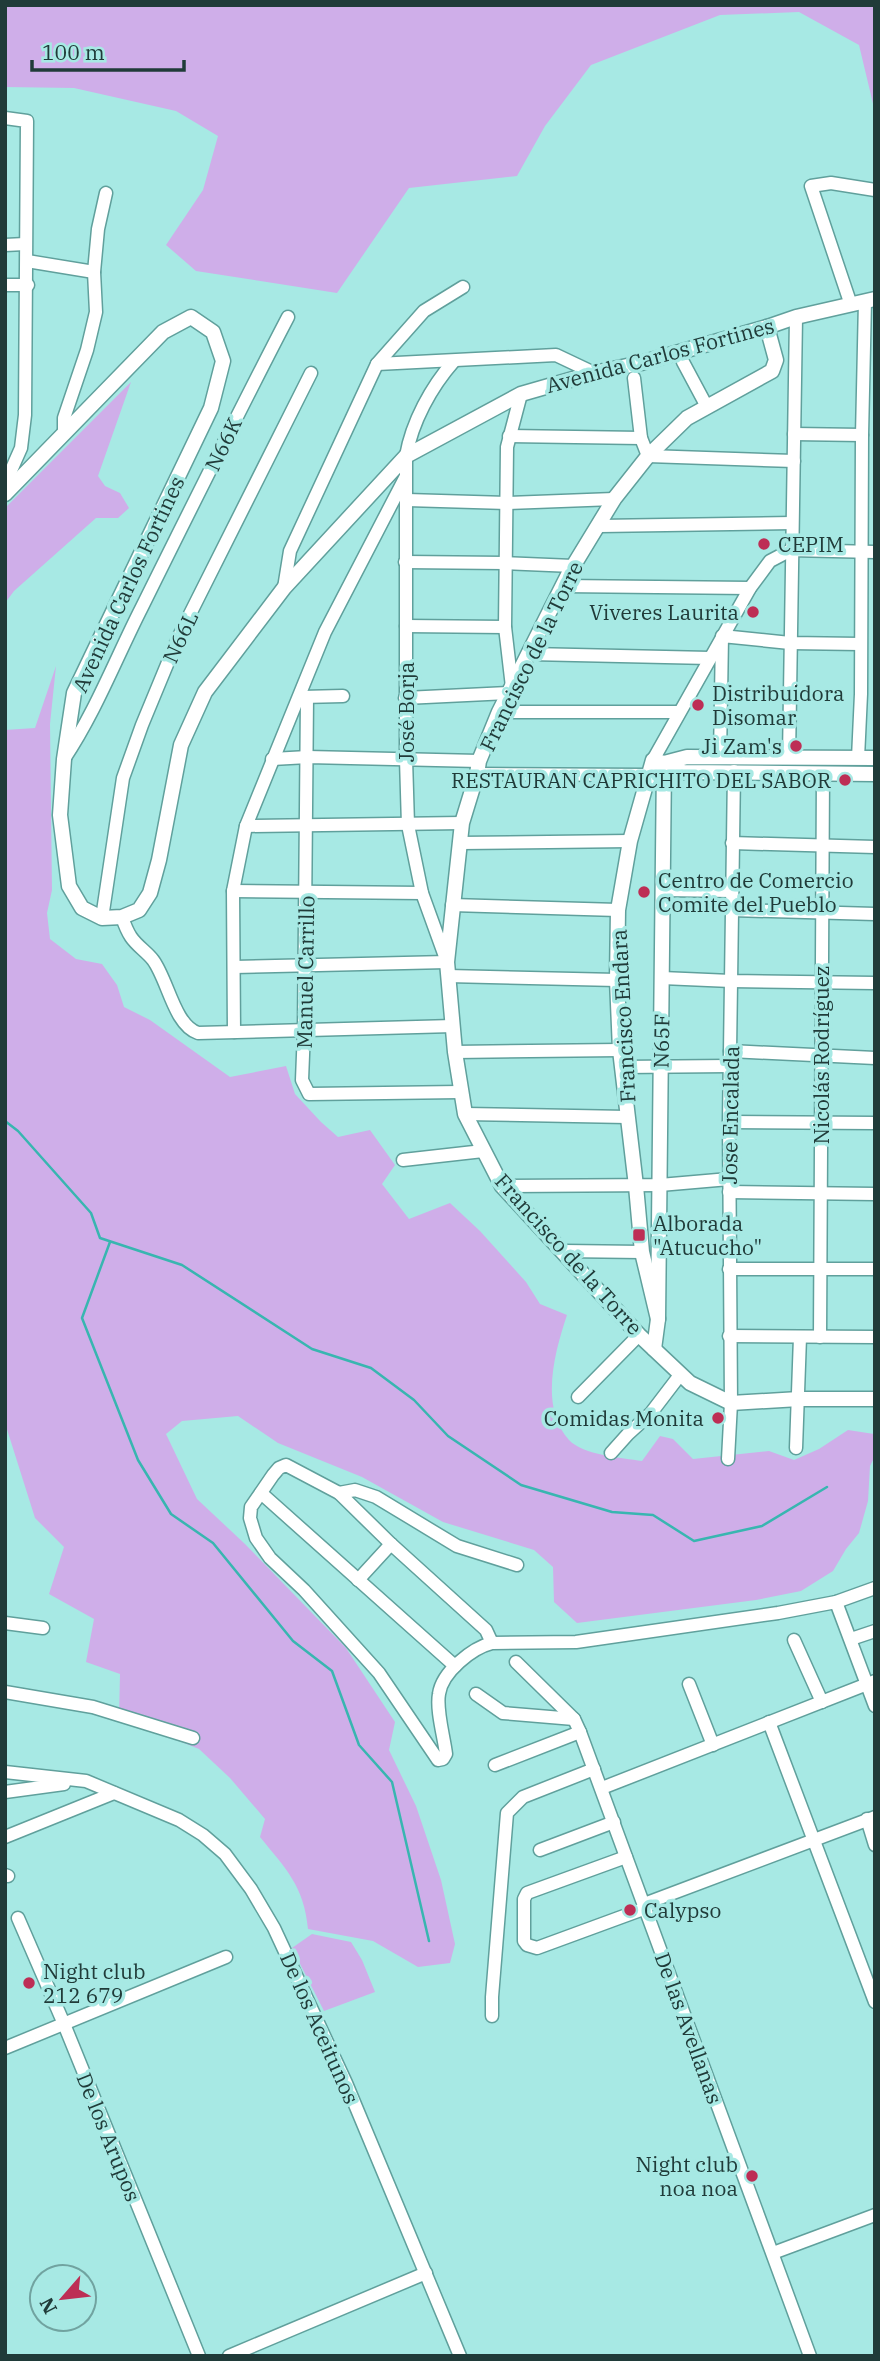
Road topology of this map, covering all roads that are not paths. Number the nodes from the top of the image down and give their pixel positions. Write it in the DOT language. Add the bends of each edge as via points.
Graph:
graph roads {
  1 [pos="5,118"];
  2 [pos="875,190"];
  3 [pos="106,193"];
  4 [pos="25,244"];
  5 [pos="5,245"];
  6 [pos="27,261"];
  7 [pos="94,272"];
  8 [pos="5,285"];
  9 [pos="28,285"];
  10 [pos="463,287"];
  11 [pos="864,301"];
  12 [pos="288,317"];
  13 [pos="796,317"];
  14 [pos="767,327"];
  15 [pos="870,341"];
  16 [pos="454,361"];
  17 [pos="683,362"];
  18 [pos="377,364"];
  19 [pos="311,373"];
  20 [pos="594,373"];
  21 [pos="634,378"];
  22 [pos="521,394"];
  23 [pos="706,405"];
  24 [pos="869,412"];
  25 [pos="64,434"];
  26 [pos="794,434"];
  27 [pos="862,435"];
  28 [pos="509,436"];
  29 [pos="641,438"];
  30 [pos="405,456"];
  31 [pos="648,456"];
  32 [pos="794,461"];
  33 [pos="868,477"];
  34 [pos="406,478"];
  35 [pos="5,484"];
  36 [pos="5,494"];
  37 [pos="614,499"];
  38 [pos="407,500"];
  39 [pos="507,503"];
  40 [pos="792,523"];
  41 [pos="600,526"];
  42 [pos="791,550"];
  43 [pos="868,552"];
  44 [pos="405,562"];
  45 [pos="505,563"];
  46 [pos="573,566"];
  47 [pos="564,586"];
  48 [pos="284,588"];
  49 [pos="750,588"];
  50 [pos="861,620"];
  51 [pos="875,620"];
  52 [pos="406,626"];
  53 [pos="505,627"];
  54 [pos="722,636"];
  55 [pos="790,643"];
  56 [pos="860,645"];
  57 [pos="530,654"];
  58 [pos="710,659"];
  59 [pos="510,690"];
  60 [pos="343,696"];
  61 [pos="303,697"];
  62 [pos="405,698"];
  63 [pos="499,712"];
  64 [pos="679,712"];
  65 [pos="308,757"];
  66 [pos="720,757"];
  67 [pos="789,757"];
  68 [pos="858,758"];
  69 [pos="875,758"];
  70 [pos="64,759"];
  71 [pos="272,759"];
  72 [pos="405,759"];
  73 [pos="658,762"];
  74 [pos="478,767"];
  75 [pos="734,771"];
  76 [pos="823,773"];
  77 [pos="875,774"];
  78 [pos="648,775"];
  79 [pos="462,823"];
  80 [pos="408,825"];
  81 [pos="246,826"];
  82 [pos="307,826"];
  83 [pos="630,841"];
  84 [pos="460,843"];
  85 [pos="732,843"];
  86 [pos="821,845"];
  87 [pos="875,847"];
  88 [pos="663,890"];
  89 [pos="233,891"];
  90 [pos="306,891"];
  91 [pos="732,891"];
  92 [pos="422,893"];
  93 [pos="452,905"];
  94 [pos="618,910"];
  95 [pos="732,910"];
  96 [pos="822,912"];
  97 [pos="875,914"];
  98 [pos="122,916"];
  99 [pos="102,918"];
  100 [pos="304,964"];
  101 [pos="234,967"];
  102 [pos="448,969"];
  103 [pos="662,978"];
  104 [pos="617,980"];
  105 [pos="732,981"];
  106 [pos="821,983"];
  107 [pos="875,984"];
  108 [pos="453,1026"];
  109 [pos="304,1030"];
  110 [pos="234,1032"];
  111 [pos="620,1050"];
  112 [pos="730,1051"];
  113 [pos="455,1052"];
  114 [pos="821,1054"];
  115 [pos="875,1058"];
  116 [pos="661,1066"];
  117 [pos="730,1066"];
  118 [pos="622,1068"];
  119 [pos="460,1092"];
  120 [pos="465,1114"];
  121 [pos="627,1117"];
  122 [pos="729,1122"];
  123 [pos="820,1123"];
  124 [pos="875,1123"];
  125 [pos="483,1151"];
  126 [pos="403,1160"];
  127 [pos="660,1185"];
  128 [pos="729,1185"];
  129 [pos="502,1186"];
  130 [pos="636,1186"];
  131 [pos="820,1194"];
  132 [pos="875,1194"];
  133 [pos="564,1251"];
  134 [pos="642,1252"];
  135 [pos="821,1268"];
  136 [pos="729,1269"];
  137 [pos="875,1269"];
  138 [pos="658,1319"];
  139 [pos="639,1335"];
  140 [pos="729,1336"];
  141 [pos="800,1337"];
  142 [pos="820,1337"];
  143 [pos="875,1337"];
  144 [pos="654,1349"];
  145 [pos="680,1375"];
  146 [pos="578,1397"];
  147 [pos="799,1399"];
  148 [pos="875,1399"];
  149 [pos="731,1403"];
  150 [pos="796,1448"];
  151 [pos="611,1452"];
  152 [pos="728,1459"];
  153 [pos="261,1493"];
  154 [pos="338,1493"];
  155 [pos="391,1544"];
  156 [pos="517,1565"];
  157 [pos="358,1580"];
  158 [pos="875,1588"];
  159 [pos="836,1602"];
  160 [pos="5,1623"];
  161 [pos="43,1628"];
  162 [pos="875,1631"];
  163 [pos="851,1639"];
  164 [pos="794,1640"];
  165 [pos="492,1643"];
  166 [pos="516,1662"];
  167 [pos="455,1666"];
  168 [pos="871,1682"];
  169 [pos="689,1684"];
  170 [pos="5,1692"];
  171 [pos="476,1694"];
  172 [pos="822,1702"];
  173 [pos="875,1706"];
  174 [pos="574,1719"];
  175 [pos="769,1722"];
  176 [pos="580,1732"];
  177 [pos="193,1738"];
  178 [pos="713,1745"];
  179 [pos="495,1765"];
  180 [pos="594,1769"];
  181 [pos="5,1772"];
  182 [pos="86,1781"];
  183 [pos="602,1788"];
  184 [pos="5,1791"];
  185 [pos="114,1793"];
  186 [pos="871,1818"];
  187 [pos="614,1822"];
  188 [pos="5,1837"];
  189 [pos="814,1838"];
  190 [pos="875,1844"];
  191 [pos="540,1850"];
  192 [pos="626,1857"];
  193 [pos="645,1906"];
  194 [pos="18,1918"];
  195 [pos="226,1956"];
  196 [pos="875,2002"];
  197 [pos="492,2016"];
  198 [pos="64,2024"];
  199 [pos="5,2048"];
  200 [pos="875,2215"];
  201 [pos="773,2253"];
  202 [pos="426,2273"];
  203 [pos="199,2356"];
  204 [pos="229,2356"];
  205 [pos="460,2356"];
  206 [pos="810,2356"];
  1 -- 4 [label="street" via="27,121"];
  2 -- 11 [label="street" via="831,183 811,186"];
  3 -- 7 [label="street"];
  4 -- 5 [label="street"];
  4 -- 6 [label="street"];
  6 -- 7 [label="street"];
  6 -- 9 [label="street"];
  7 -- 25 [label="street" via="96,312 64,418"];
  8 -- 9 [label="street"];
  9 -- 35 [label="street" via="25,415 21,448"];
  10 -- 18 [label="street" via="424,312"];
  11 -- 13 [label="street, Avenida Carlos Fortines"];
  11 -- 15 [label="street"];
  12 -- 70 [label="street, N66K" via="86,726"];
  13 -- 14 [label="street, Avenida Carlos Fortines"];
  13 -- 26 [label="street"];
  14 -- 20 [label="street, Avenida Carlos Fortines"];
  14 -- 23 [label="street, Francisco de la Torre" via="776,359 772,371"];
  15 -- 24 [label="street"];
  16 -- 18 [label="street"];
  16 -- 20 [label="street" via="556,355"];
  16 -- 30 [label="street" via="426,402"];
  17 -- 23 [label="street"];
  18 -- 48 [label="street" via="290,551"];
  19 -- 99 [label="street, N66L" via="178,638 142,725 123,778"];
  20 -- 22 [label="street, Avenida Carlos Fortines"];
  21 -- 29 [label="street"];
  22 -- 28 [label="street"];
  22 -- 30 [label="street, Avenida Carlos Fortines"];
  23 -- 31 [label="street, Francisco de la Torre"];
  24 -- 27 [label="street"];
  25 -- 36 [label="street, Avenida Carlos Fortines"];
  25 -- 70 [label="street, Avenida Carlos Fortines" via="163,331 191,317 213,332 223,361 211,408 74,693"];
  26 -- 27 [label="street"];
  26 -- 32 [label="street"];
  27 -- 33 [label="street"];
  28 -- 29 [label="street"];
  28 -- 39 [label="street"];
  29 -- 31 [label="street"];
  30 -- 34 [label="street, José Borja"];
  30 -- 48 [label="street, Avenida Carlos Fortines"];
  31 -- 32 [label="street"];
  31 -- 37 [label="street, Francisco de la Torre"];
  32 -- 40 [label="street"];
  33 -- 43 [label="street"];
  34 -- 38 [label="street, José Borja"];
  34 -- 61 [label="street, Manuel Carrillo" via="325,632"];
  37 -- 39 [label="street"];
  37 -- 41 [label="street, Francisco de la Torre"];
  38 -- 39 [label="street"];
  38 -- 44 [label="street, José Borja"];
  39 -- 45 [label="street"];
  40 -- 41 [label="street"];
  40 -- 42 [label="street"];
  41 -- 46 [label="street, Francisco de la Torre"];
  42 -- 43 [label="street"];
  42 -- 49 [label="street, Francisco Endara" via="770,561"];
  42 -- 55 [label="street"];
  43 -- 50 [label="street"];
  44 -- 45 [label="street"];
  44 -- 52 [label="street, José Borja"];
  45 -- 46 [label="street"];
  45 -- 53 [label="street"];
  46 -- 47 [label="street, Francisco de la Torre"];
  47 -- 49 [label="street"];
  47 -- 57 [label="street, Francisco de la Torre"];
  48 -- 98 [label="street, Avenida Carlos Fortines" via="205,692 181,745 150,893 139,910"];
  49 -- 54 [label="street, Francisco Endara"];
  50 -- 51 [label="street"];
  50 -- 56 [label="street"];
  52 -- 53 [label="street"];
  52 -- 62 [label="street, José Borja"];
  53 -- 59 [label="street"];
  54 -- 55 [label="street"];
  54 -- 58 [label="street, Francisco Endara"];
  54 -- 66 [label="street"];
  55 -- 56 [label="street"];
  55 -- 67 [label="street"];
  56 -- 68 [label="street"];
  57 -- 58 [label="street"];
  57 -- 59 [label="street, Francisco de la Torre"];
  58 -- 64 [label="street, Francisco Endara"];
  59 -- 62 [label="street"];
  59 -- 63 [label="street, Francisco de la Torre"];
  60 -- 61 [label="street"];
  61 -- 65 [label="street, Manuel Carrillo"];
  61 -- 71 [label="street"];
  62 -- 72 [label="street, José Borja"];
  63 -- 64 [label="street"];
  63 -- 74 [label="street, Francisco de la Torre"];
  64 -- 73 [label="street, Francisco Endara"];
  65 -- 71 [label="street"];
  65 -- 72 [label="street"];
  65 -- 82 [label="street, Manuel Carrillo"];
  66 -- 67 [label="street"];
  66 -- 73 [label="street"];
  67 -- 68 [label="street"];
  68 -- 69 [label="street"];
  70 -- 99 [label="street, Avenida Carlos Fortines" via="60,815 69,886 82,908"];
  71 -- 81 [label="street"];
  72 -- 74 [label="street"];
  72 -- 80 [label="street, José Borja"];
  73 -- 75 [label="street" via="683,772"];
  73 -- 78 [label="street, Francisco Endara"];
  73 -- 88 [label="street, N65F"];
  74 -- 78 [label="street"];
  74 -- 79 [label="street, Francisco de la Torre"];
  75 -- 76 [label="street"];
  75 -- 85 [label="street, Jose Encalada"];
  76 -- 77 [label="street"];
  76 -- 86 [label="street, Nicolás Rodríguez"];
  78 -- 83 [label="street, Francisco Endara"];
  79 -- 80 [label="street"];
  79 -- 84 [label="street, Francisco de la Torre"];
  80 -- 82 [label="street"];
  80 -- 92 [label="street, José Borja"];
  81 -- 82 [label="street"];
  81 -- 89 [label="street"];
  82 -- 90 [label="street, Manuel Carrillo"];
  83 -- 84 [label="street"];
  83 -- 94 [label="street, Francisco Endara"];
  84 -- 93 [label="street, Francisco de la Torre"];
  85 -- 86 [label="street"];
  85 -- 91 [label="street, Jose Encalada"];
  86 -- 87 [label="street"];
  86 -- 96 [label="street, Nicolás Rodríguez"];
  88 -- 91 [label="street"];
  88 -- 103 [label="street, N65F"];
  89 -- 90 [label="street"];
  89 -- 101 [label="street"];
  90 -- 92 [label="street"];
  90 -- 100 [label="street, Manuel Carrillo"];
  91 -- 95 [label="street, Jose Encalada"];
  92 -- 102 [label="street, José Borja"];
  93 -- 94 [label="street"];
  93 -- 102 [label="street, Francisco de la Torre"];
  94 -- 104 [label="street, Francisco Endara"];
  95 -- 96 [label="street"];
  95 -- 105 [label="street, Jose Encalada"];
  96 -- 97 [label="street"];
  96 -- 106 [label="street, Nicolás Rodríguez"];
  98 -- 99 [label="street"];
  98 -- 110 [label="street" via="131,937 153,960 186,1026 198,1033"];
  100 -- 101 [label="street"];
  100 -- 102 [label="street"];
  100 -- 109 [label="street, Manuel Carrillo"];
  101 -- 110 [label="street"];
  102 -- 104 [label="street"];
  102 -- 108 [label="street, Francisco de la Torre"];
  103 -- 105 [label="street"];
  103 -- 116 [label="street, N65F"];
  104 -- 111 [label="street, Francisco Endara"];
  105 -- 106 [label="street"];
  105 -- 112 [label="street, Jose Encalada"];
  106 -- 107 [label="street"];
  106 -- 114 [label="street, Nicolás Rodríguez"];
  108 -- 109 [label="street"];
  108 -- 113 [label="street, Francisco de la Torre"];
  109 -- 110 [label="street"];
  109 -- 119 [label="street, Manuel Carrillo" via="302,1080 309,1094"];
  111 -- 113 [label="street"];
  111 -- 118 [label="street, Francisco Endara"];
  112 -- 114 [label="street"];
  112 -- 117 [label="street, Jose Encalada"];
  113 -- 119 [label="street, Francisco de la Torre"];
  114 -- 115 [label="street"];
  114 -- 123 [label="street, Nicolás Rodríguez"];
  116 -- 117 [label="street"];
  116 -- 118 [label="street"];
  116 -- 127 [label="street, N65F"];
  117 -- 122 [label="street, Jose Encalada"];
  118 -- 121 [label="street, Francisco Endara"];
  119 -- 120 [label="street, Francisco de la Torre"];
  120 -- 121 [label="street"];
  120 -- 125 [label="street, Francisco de la Torre"];
  121 -- 130 [label="street, Francisco Endara"];
  122 -- 123 [label="street"];
  122 -- 128 [label="street, Jose Encalada"];
  123 -- 124 [label="street"];
  123 -- 131 [label="street, Nicolás Rodríguez"];
  125 -- 126 [label="street"];
  125 -- 129 [label="street, Francisco de la Torre"];
  127 -- 128 [label="street"];
  127 -- 130 [label="street"];
  127 -- 138 [label="street, N65F"];
  128 -- 131 [label="street"];
  128 -- 136 [label="street, Jose Encalada"];
  129 -- 130 [label="street"];
  129 -- 133 [label="street, Francisco de la Torre"];
  130 -- 134 [label="street, Francisco Endara"];
  131 -- 132 [label="street"];
  131 -- 135 [label="street, Nicolás Rodríguez"];
  133 -- 134 [label="street"];
  133 -- 139 [label="street, Francisco de la Torre"];
  134 -- 138 [label="street, Francisco Endara"];
  135 -- 136 [label="street"];
  135 -- 137 [label="street"];
  135 -- 142 [label="street, Nicolás Rodríguez"];
  136 -- 140 [label="street, Jose Encalada"];
  138 -- 144 [label="street"];
  139 -- 144 [label="street, Francisco de la Torre"];
  139 -- 146 [label="street"];
  140 -- 141 [label="street"];
  140 -- 149 [label="street, Jose Encalada"];
  141 -- 142 [label="street"];
  141 -- 147 [label="street"];
  142 -- 143 [label="street"];
  144 -- 145 [label="street, Francisco de la Torre"];
  145 -- 149 [label="street, Francisco de la Torre"];
  145 -- 151 [label="street" via="651,1413"];
  147 -- 148 [label="street, Francisco de la Torre"];
  147 -- 149 [label="street, Francisco de la Torre"];
  147 -- 150 [label="street"];
  149 -- 152 [label="street, Jose Encalada"];
  153 -- 154 [label="street" via="286,1465"];
  153 -- 157 [label="street"];
  153 -- 167 [label="street" via="251,1507 250,1518 265,1553 379,1673 441,1760 446,1754 438,1695"];
  154 -- 155 [label="street"];
  154 -- 156 [label="street" via="355,1490 376,1497 457,1546"];
  155 -- 157 [label="street"];
  155 -- 165 [label="street" via="486,1630"];
  157 -- 167 [label="street"];
  158 -- 159 [label="street"];
  159 -- 163 [label="street"];
  159 -- 165 [label="street" via="576,1642"];
  160 -- 161 [label="street"];
  162 -- 163 [label="street"];
  163 -- 168 [label="street"];
  164 -- 172 [label="street"];
  165 -- 167 [label="street" via="477,1647"];
  166 -- 174 [label="street"];
  168 -- 172 [label="street"];
  168 -- 173 [label="street"];
  169 -- 178 [label="street"];
  170 -- 177 [label="street" via="93,1707"];
  171 -- 174 [label="street" via="503,1713"];
  172 -- 175 [label="street"];
  174 -- 176 [label="street, De las Avellanas"];
  175 -- 178 [label="street"];
  175 -- 189 [label="street"];
  176 -- 179 [label="street"];
  176 -- 180 [label="street, De las Avellanas"];
  178 -- 183 [label="street"];
  180 -- 183 [label="street, De las Avellanas"];
  180 -- 197 [label="street" via="523,1797 507,1813"];
  181 -- 182 [label="street, De los Aceitunos"];
  182 -- 184 [label="street"];
  182 -- 185 [label="street, De los Aceitunos"];
  183 -- 187 [label="street, De las Avellanas"];
  185 -- 188 [label="street"];
  185 -- 202 [label="street, De los Aceitunos" via="203,1835 225,1854 251,1889 274,1928 346,2083"];
  186 -- 189 [label="street"];
  186 -- 190 [label="street"];
  187 -- 191 [label="street"];
  187 -- 192 [label="street, De las Avellanas"];
  189 -- 193 [label="street"];
  189 -- 196 [label="street"];
  192 -- 193 [label="street, De las Avellanas"];
  192 -- 193 [label="street" via="527,1893 524,1941 537,1948"];
  193 -- 201 [label="street, De las Avellanas"];
  194 -- 198 [label="street, De los Arupos"];
  195 -- 198 [label="street"];
  198 -- 199 [label="street"];
  198 -- 203 [label="street, De los Arupos"];
  200 -- 201 [label="street"];
  201 -- 206 [label="street, De las Avellanas"];
  202 -- 204 [label="street"];
  202 -- 205 [label="street, De los Aceitunos"];
}
